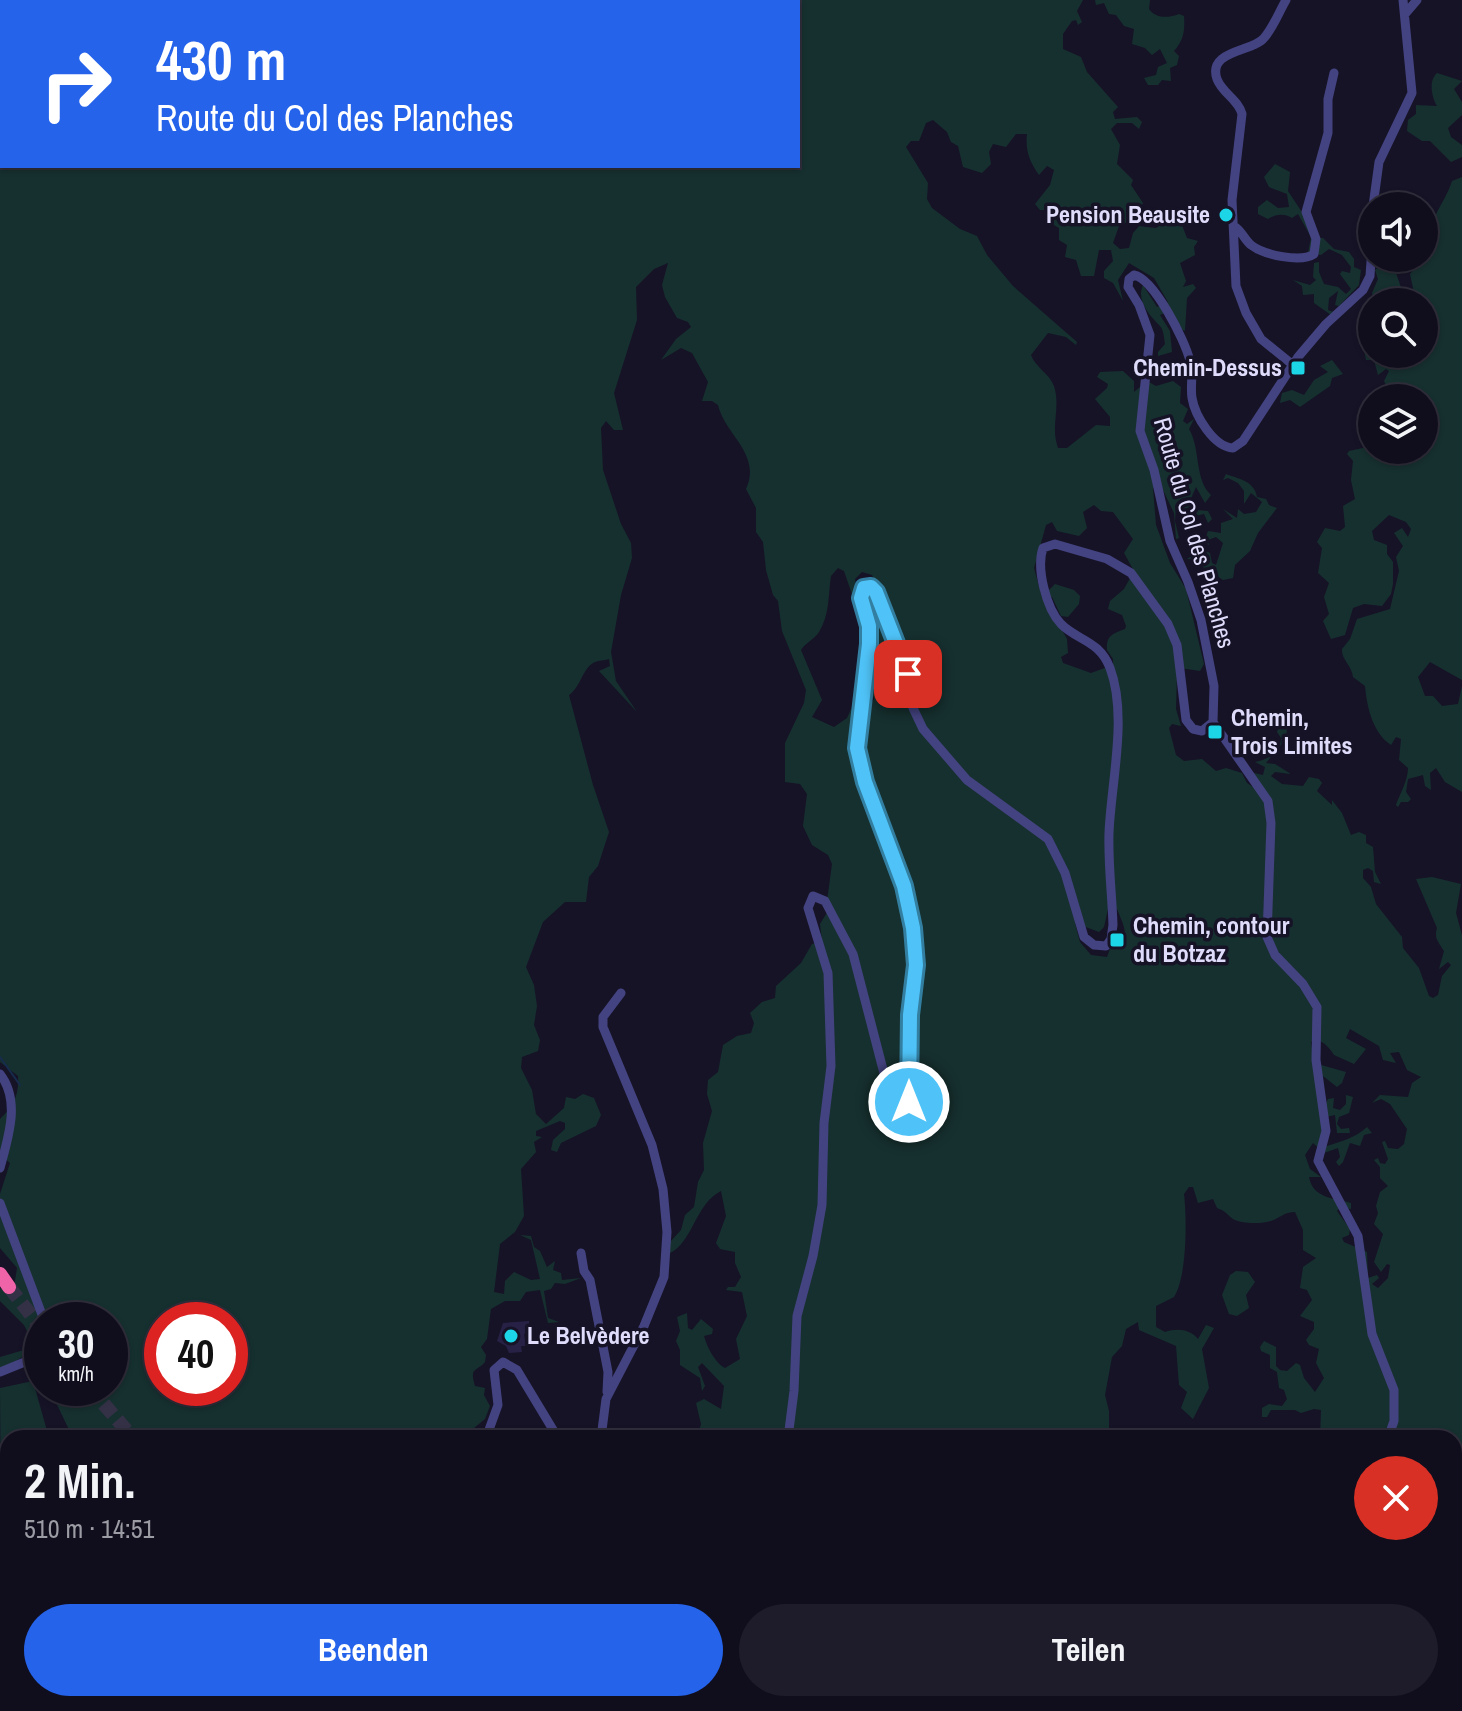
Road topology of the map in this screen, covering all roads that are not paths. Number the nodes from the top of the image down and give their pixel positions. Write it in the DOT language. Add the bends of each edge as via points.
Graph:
graph roads {
  1 [pos="1286,0"];
  2 [pos="1403,0"];
  3 [pos="1417,0"];
  4 [pos="1405,14"];
  5 [pos="1334,73"];
  6 [pos="1375,192"];
  7 [pos="1234,226"];
  8 [pos="1370,272"];
  9 [pos="1293,365"];
  10 [pos="1213,722"];
  11 [pos="621,993"];
  12 [pos="0,1074"];
  13 [pos="20,1085"];
  14 [pos="9,1088"];
  15 [pos="0,1168"];
  16 [pos="0,1203"];
  17 [pos="581,1253"];
  18 [pos="0,1274"];
  19 [pos="9,1287"];
  20 [pos="37,1302"];
  21 [pos="24,1362"];
  22 [pos="0,1372"];
  23 [pos="606,1399"];
  24 [pos="489,1430"];
  25 [pos="553,1430"];
  26 [pos="602,1430"];
  27 [pos="789,1430"];
  28 [pos="1391,1430"];
  1 -- 7 [label="street" via="1263,40 1230,53 1216,70 1218,82 1242,114"];
  2 -- 4 [label="street"];
  3 -- 4 [label="street"];
  4 -- 6 [label="street" via="1412,92 1379,162"];
  5 -- 7 [label="street" via="1328,133 1307,208 1316,239 1314,254 1303,258 1261,249"];
  7 -- 9 [label="street" via="1235,280 1243,307 1261,339"];
  8 -- 9 [label="street, Route du Col des Planches" via="1363,290"];
  9 -- 10 [label="street, Route du Col des Planches" via="1243,441 1233,448 1222,446 1196,410 1189,355 1156,294 1140,276 1129,279 1150,343 1140,431 1170,541 1201,620 1214,686"];
  10 -- 27 [label="street, Route du Col des Planches" via="1202,731 1186,720 1177,645 1131,573 1107,559 1055,544 1043,548 1041,571 1054,611 1062,625 1103,655 1116,696 1109,846 1113,931 1106,946 1094,945 1080,929 1065,873 1048,839 967,780 923,729 913,708 907,668 876,592 867,586 862,591 869,644 859,759 904,886 915,937 909,1107 904,1114 893,1108 853,954 825,901 813,896 808,908 830,988 831,1072 822,1205 797,1316"];
  10 -- 28 [label="street" via="1268,801 1267,937 1317,1007 1316,1060 1326,1133 1317,1159 1358,1236 1372,1334 1394,1390"];
  11 -- 23 [label="street" via="604,1016 603,1027 652,1145 667,1232 664,1277"];
  12 -- 14 [label="street"];
  13 -- 14 [label="street"];
  14 -- 15 [label="street" via="10,1121"];
  16 -- 20 [label="street"];
  17 -- 23 [label="street" via="608,1372"];
  18 -- 19 [label="highway"];
  21 -- 22 [label="street"];
  23 -- 26 [label="street"];
  24 -- 25 [label="street" via="498,1405 494,1372 503,1362 517,1370"];
}
